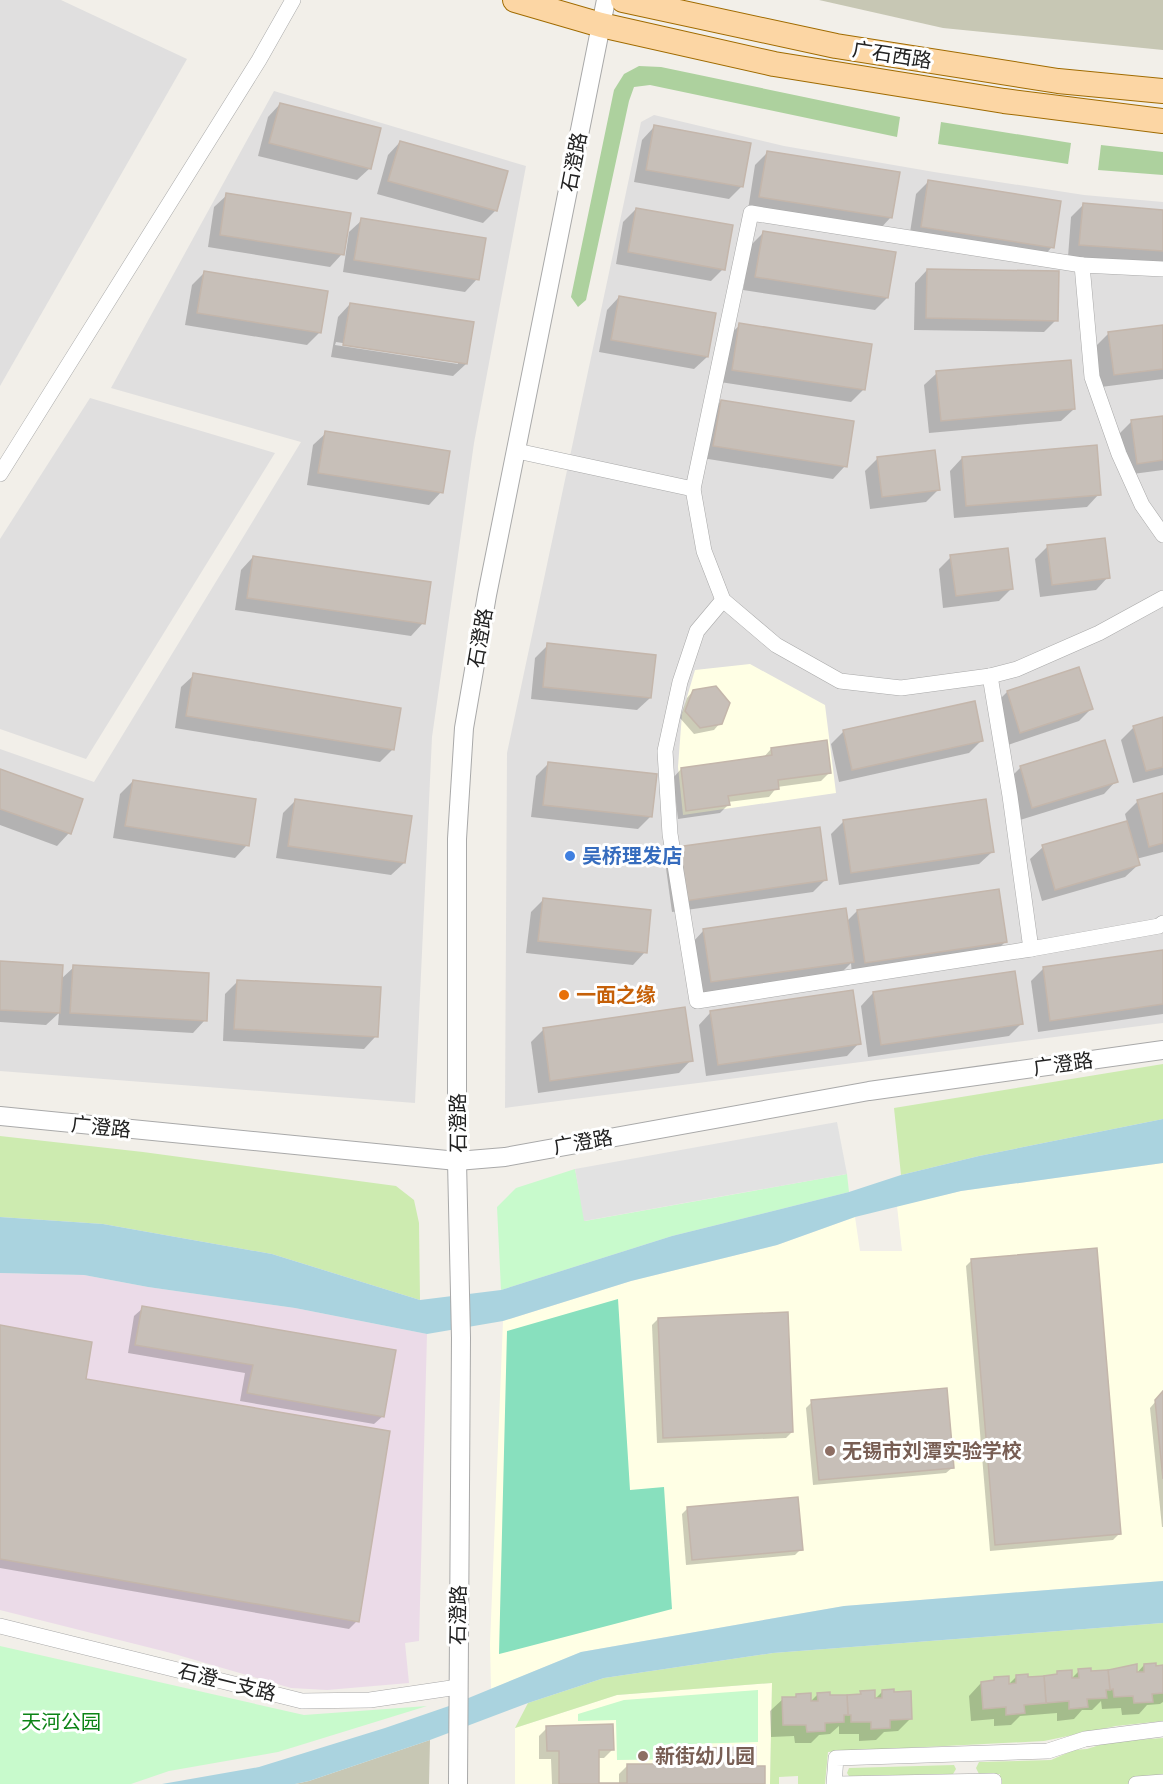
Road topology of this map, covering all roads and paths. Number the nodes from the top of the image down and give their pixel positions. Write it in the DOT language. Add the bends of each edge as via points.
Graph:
graph roads {
  1 [pos="294,0"];
  2 [pos="514,0"];
  3 [pos="606,0"];
  4 [pos="623,0"];
  5 [pos="601,25"];
  6 [pos="1163,91"];
  7 [pos="1163,122"];
  8 [pos="1082,265"];
  9 [pos="1163,269"];
  10 [pos="517,451"];
  11 [pos="0,474"];
  12 [pos="693,489"];
  13 [pos="1163,535"];
  14 [pos="1163,598"];
  15 [pos="723,600"];
  16 [pos="990,676"];
  17 [pos="1163,923"];
  18 [pos="1031,949"];
  19 [pos="1163,1050"];
  20 [pos="0,1116"];
  21 [pos="458,1161"];
  22 [pos="0,1626"];
  23 [pos="458,1687"];
  24 [pos="1163,1729"];
  25 [pos="965,1754"];
  26 [pos="964,1781"];
  27 [pos="1163,1782"];
  28 [pos="458,1784"];
  29 [pos="836,1784"];
  30 [pos="994,1784"];
  31 [pos="1136,1784"];
  1 -- 11 [label="street"];
  2 -- 5 [label="main road"];
  3 -- 5 [label="street, 石澄路"];
  4 -- 6 [label="main road, 广石西路" via="836,46 1058,81"];
  5 -- 7 [label="main road" via="774,64 1004,102"];
  5 -- 10 [label="street, 石澄路"];
  8 -- 9 [label="street"];
  8 -- 12 [label="street" via="751,213"];
  8 -- 13 [label="street" via="1092,377 1119,454 1142,505"];
  10 -- 12 [label="street"];
  10 -- 21 [label="street, 石澄路" via="464,728 457,839"];
  12 -- 15 [label="street" via="704,551"];
  14 -- 16 [label="street" via="1099,633 1017,669"];
  15 -- 16 [label="street" via="776,645 840,681 901,688"];
  15 -- 18 [label="street" via="697,631 680,682 665,751 670,834 698,1001"];
  16 -- 18 [label="street"];
  17 -- 18 [label="street"];
  19 -- 21 [label="street, 广澄路" via="869,1091"];
  20 -- 21 [label="street, 广澄路"];
  21 -- 23 [label="street, 石澄路"];
  22 -- 23 [label="street, 石澄一支路" via="302,1701 370,1700"];
  23 -- 28 [label="street, 石澄路"];
  24 -- 25 [label="street" via="1085,1739 1048,1751"];
  25 -- 26 [label="street"];
  25 -- 29 [label="street" via="836,1758"];
  26 -- 29 [label="street"];
  26 -- 30 [label="street" via="994,1780"];
  27 -- 31 [label="street"];
}
